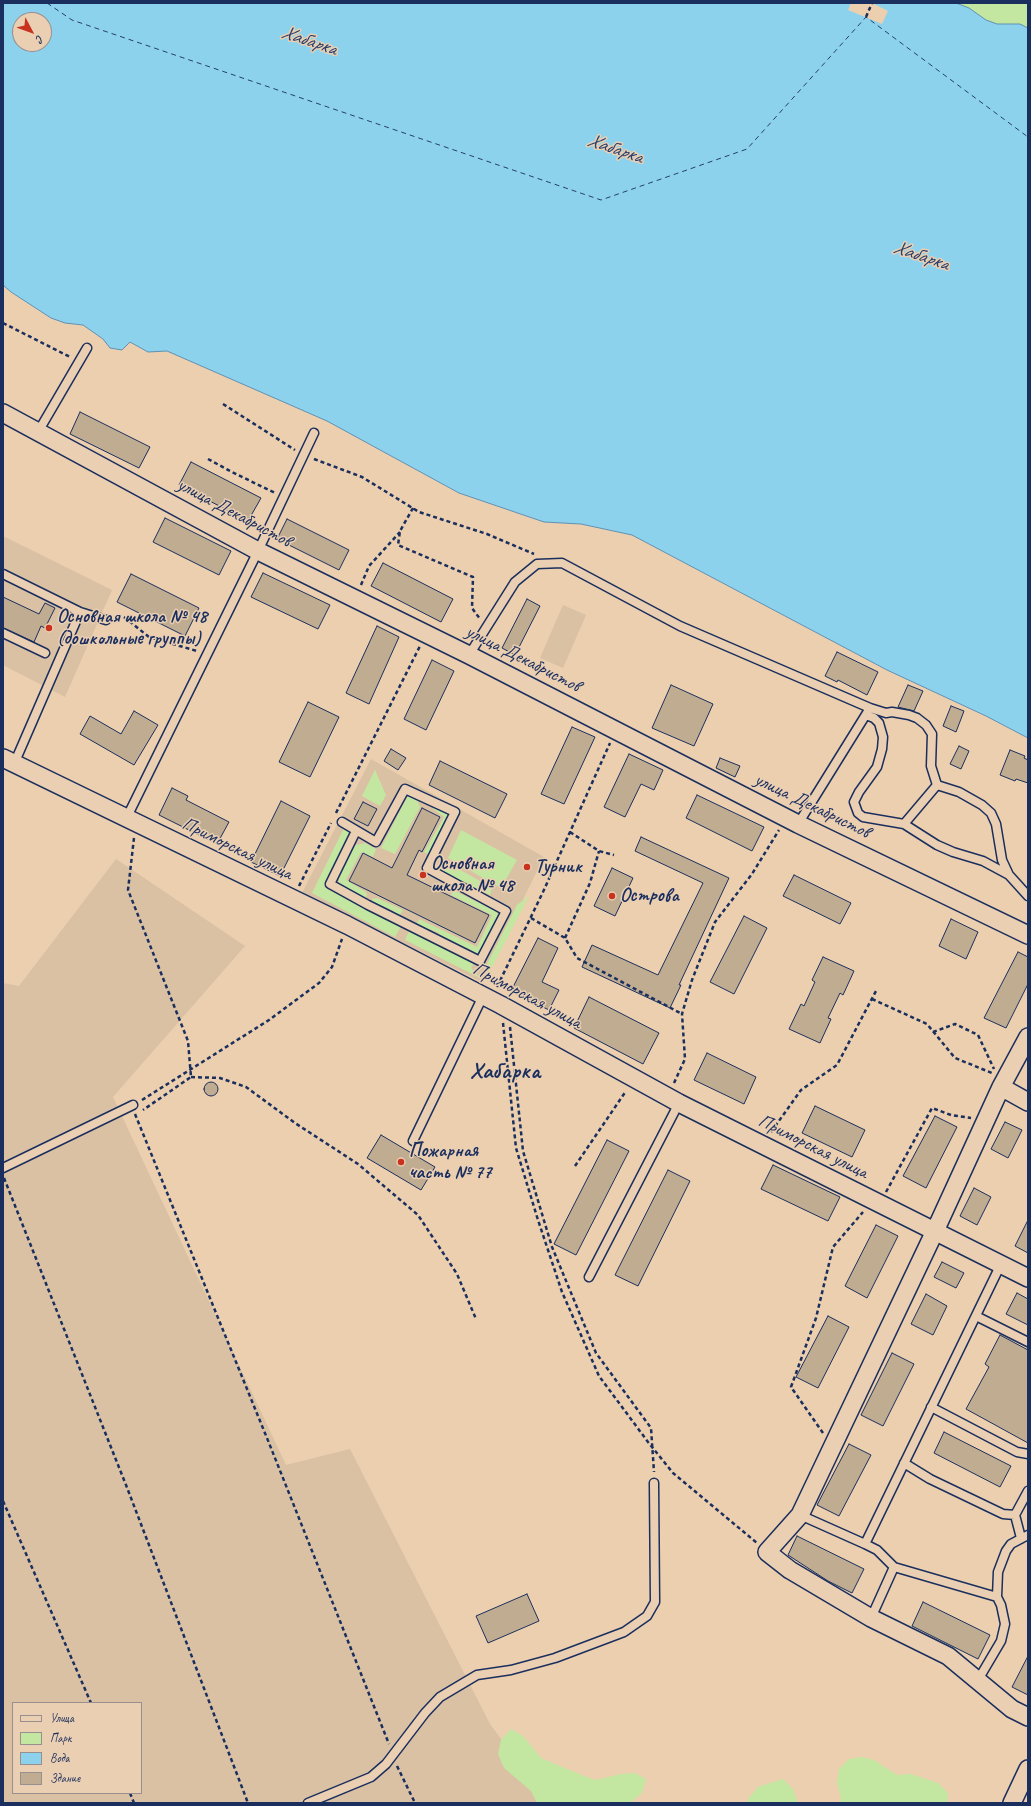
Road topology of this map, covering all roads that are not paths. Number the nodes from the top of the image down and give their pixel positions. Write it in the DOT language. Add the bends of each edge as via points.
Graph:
graph roads {
  1 [pos="87,348"];
  2 [pos="3,413"];
  3 [pos="38,432"];
  4 [pos="314,433"];
  5 [pos="258,551"];
  6 [pos="3,574"];
  7 [pos="80,612"];
  8 [pos="106,620"];
  9 [pos="3,633"];
  10 [pos="45,653"];
  11 [pos="469,655"];
  12 [pos="868,712"];
  13 [pos="9,761"];
  14 [pos="937,785"];
  15 [pos="131,821"];
  16 [pos="792,821"];
  17 [pos="342,822"];
  18 [pos="904,824"];
  19 [pos="356,831"];
  20 [pos="1009,875"];
  21 [pos="1028,896"];
  22 [pos="1028,935"];
  23 [pos="496,1002"];
  24 [pos="1028,1037"];
  25 [pos="1001,1087"];
  26 [pos="674,1100"];
  27 [pos="1028,1102"];
  28 [pos="131,1106"];
  29 [pos="413,1141"];
  30 [pos="3,1168"];
  31 [pos="935,1231"];
  32 [pos="1001,1264"];
  33 [pos="589,1277"];
  34 [pos="1028,1278"];
  35 [pos="976,1316"];
  36 [pos="1028,1342"];
  37 [pos="931,1407"];
  38 [pos="1028,1454"];
  39 [pos="904,1463"];
  40 [pos="654,1483"];
  41 [pos="1028,1491"];
  42 [pos="800,1515"];
  43 [pos="1015,1515"];
  44 [pos="1024,1537"];
  45 [pos="865,1544"];
  46 [pos="894,1566"];
  47 [pos="997,1597"];
  48 [pos="871,1618"];
  49 [pos="978,1680"];
  50 [pos="1028,1717"];
  51 [pos="1028,1769"];
  52 [pos="308,1803"];
  53 [pos="1012,1803"];
  1 -- 3 [label="lane"];
  2 -- 3 [label="street, улица Декабристов"];
  3 -- 5 [label="street, улица Декабристов"];
  4 -- 5 [label="lane"];
  5 -- 11 [label="street, улица Декабристов"];
  5 -- 15 [label="lane"];
  6 -- 7 [label="lane"];
  7 -- 8 [label="lane"];
  7 -- 13 [label="lane"];
  9 -- 10 [label="lane"];
  11 -- 12 [label="lane" via="515,582 537,564 562,563 680,626"];
  11 -- 16 [label="street, улица Декабристов"];
  12 -- 14 [label="lane" via="909,715 926,725 932,734 931,766"];
  12 -- 16 [label="lane"];
  12 -- 18 [label="lane" via="879,723 883,737 882,749 877,767 854,802 858,813 863,817"];
  13 -- 15 [label="street, Приморская улица"];
  14 -- 18 [label="lane"];
  14 -- 20 [label="lane" via="959,792 991,813 996,824 1002,860"];
  15 -- 23 [label="street, Приморская улица" via="347,925"];
  16 -- 22 [label="street, улица Декабристов"];
  17 -- 19 [label="lane"];
  18 -- 20 [label="lane" via="937,845 983,861"];
  19 -- 19 [label="lane" via="330,884 480,961 506,911 427,868 455,812 405,788 376,842"];
  20 -- 21 [label="lane"];
  23 -- 26 [label="street, Приморская улица"];
  23 -- 29 [label="lane"];
  24 -- 25 [label="street"];
  25 -- 27 [label="street"];
  25 -- 31 [label="street"];
  26 -- 31 [label="street, Приморская улица"];
  26 -- 33 [label="lane"];
  28 -- 30 [label="lane"];
  31 -- 32 [label="street, Приморская улица"];
  31 -- 42 [label="street"];
  32 -- 34 [label="street, Приморская улица"];
  32 -- 35 [label="lane"];
  35 -- 36 [label="lane"];
  35 -- 37 [label="lane"];
  37 -- 38 [label="lane" via="1017,1452"];
  37 -- 39 [label="lane"];
  39 -- 43 [label="lane" via="930,1479 1003,1514"];
  39 -- 45 [label="lane"];
  40 -- 52 [label="lane" via="655,1602 647,1616 624,1632 555,1658 511,1670 477,1675 440,1697 386,1764 371,1777"];
  41 -- 43 [label="lane"];
  42 -- 45 [label="lane"];
  42 -- 48 [label="street" via="767,1552 790,1570"];
  43 -- 44 [label="lane"];
  44 -- 47 [label="lane" via="1011,1544 1006,1551 998,1572"];
  45 -- 46 [label="lane" via="877,1550"];
  46 -- 47 [label="lane"];
  46 -- 48 [label="lane"];
  47 -- 49 [label="lane" via="1003,1614 1001,1640"];
  48 -- 49 [label="street" via="948,1656"];
  49 -- 50 [label="street" via="1012,1709"];
  51 -- 53 [label="street"];
}
